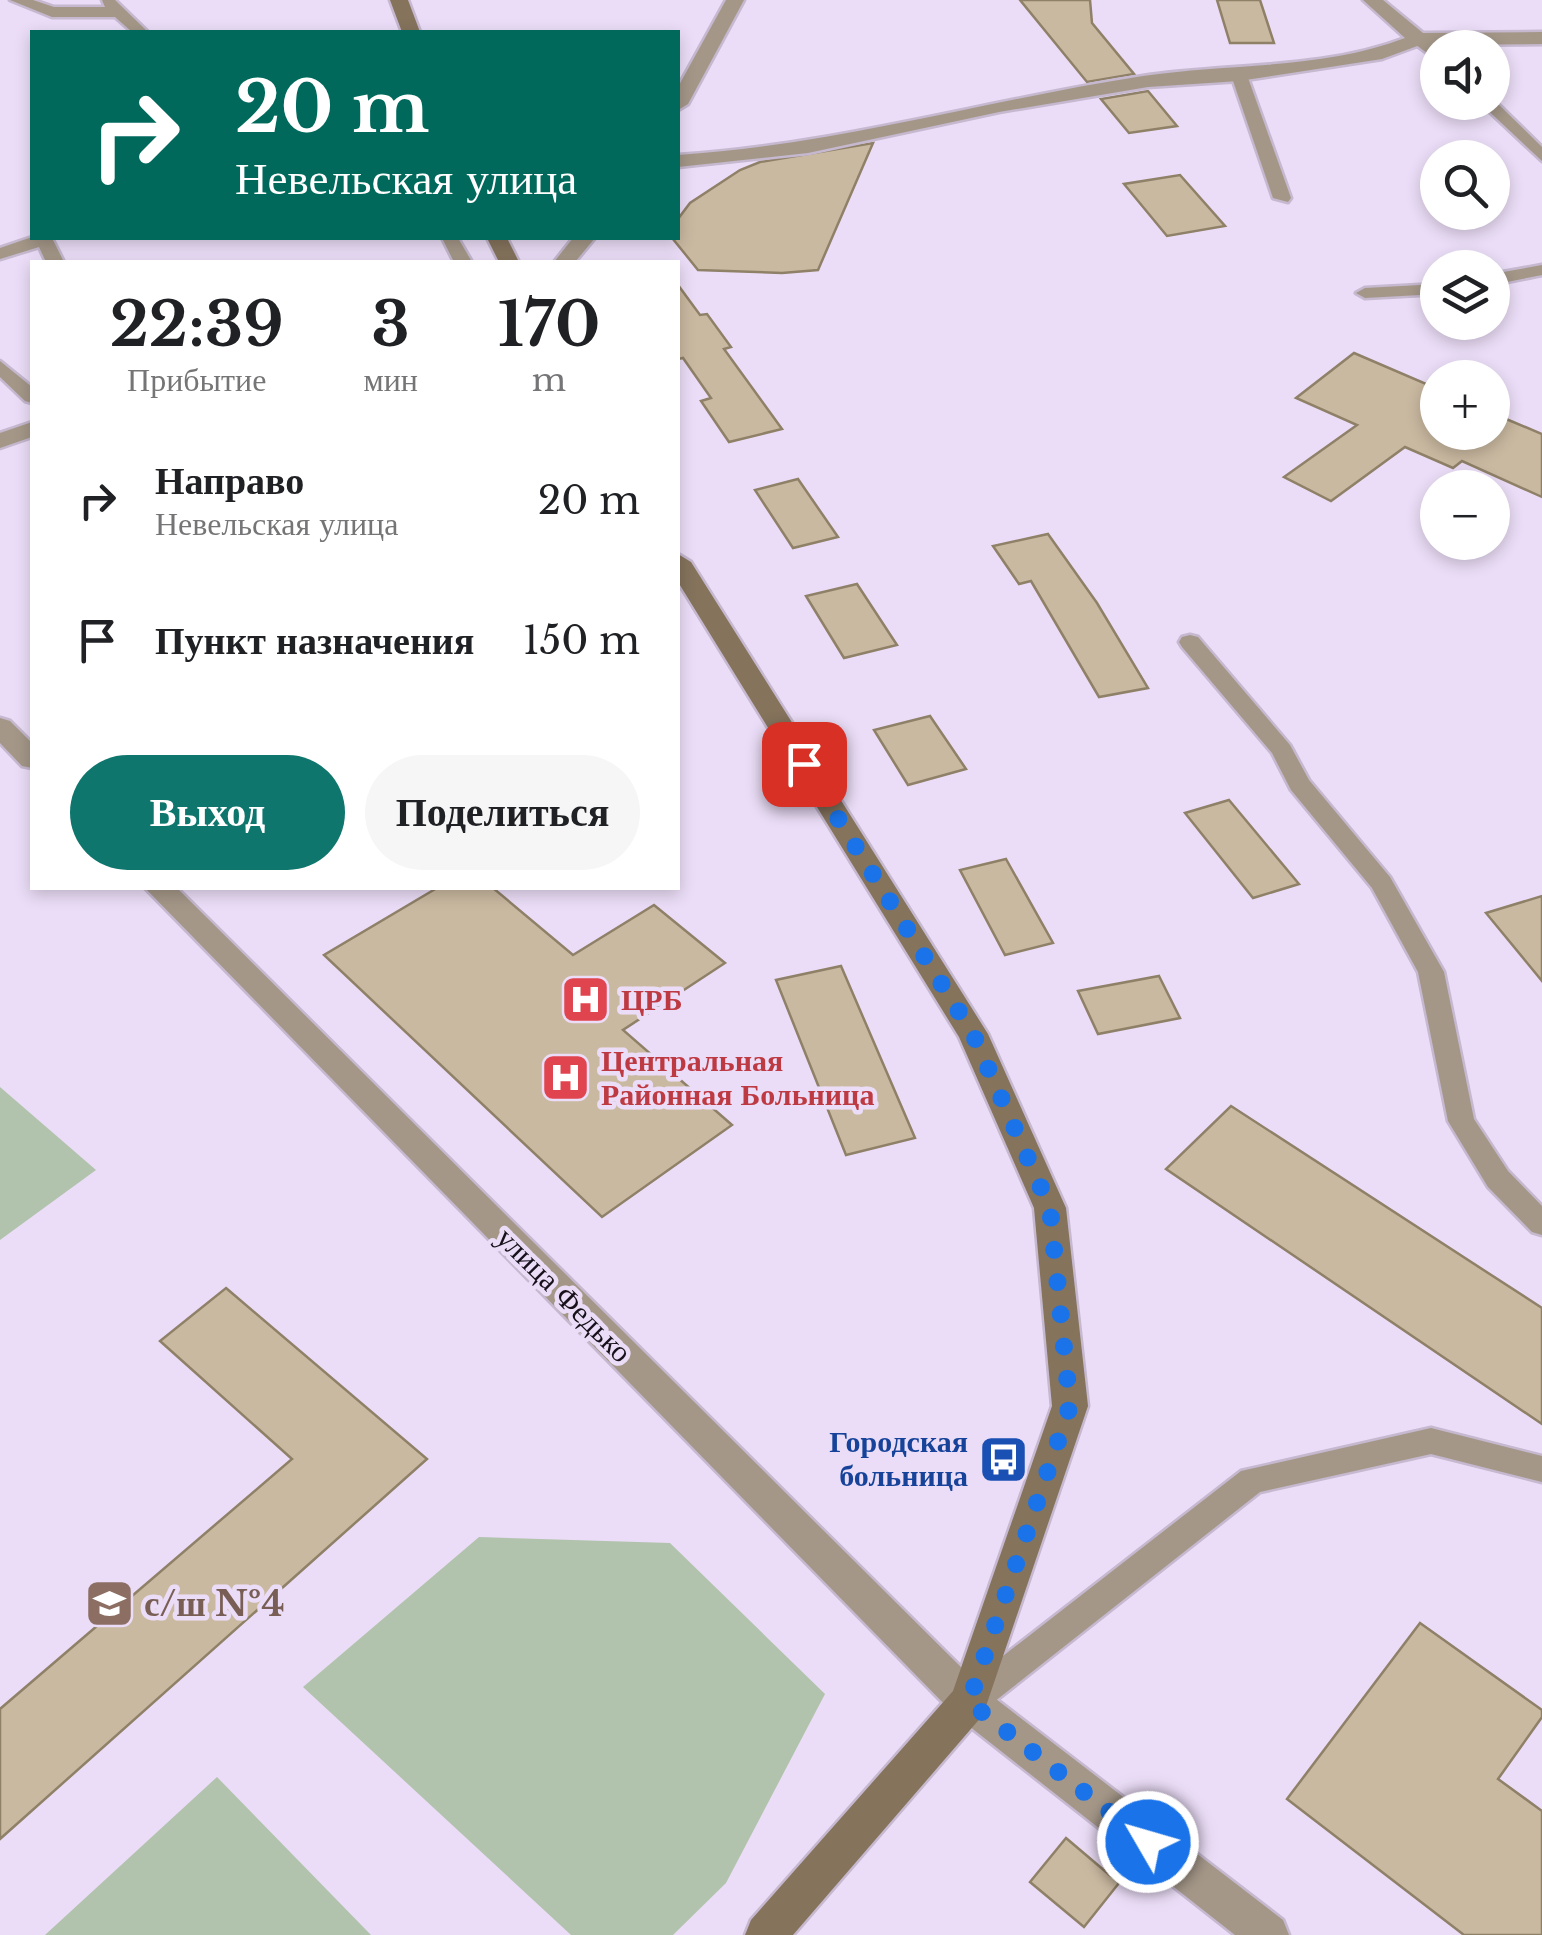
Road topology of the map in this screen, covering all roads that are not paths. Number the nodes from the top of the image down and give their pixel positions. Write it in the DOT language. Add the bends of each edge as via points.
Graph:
graph roads {
  1 [pos="18,0"];
  2 [pos="106,0"];
  3 [pos="399,0"];
  4 [pos="735,0"];
  5 [pos="1372,0"];
  6 [pos="122,12"];
  7 [pos="138,30"];
  8 [pos="410,30"];
  9 [pos="1542,38"];
  10 [pos="1418,39"];
  11 [pos="1239,76"];
  12 [pos="680,100"];
  13 [pos="1505,120"];
  14 [pos="1542,156"];
  15 [pos="680,161"];
  16 [pos="1282,198"];
  17 [pos="41,240"];
  18 [pos="582,240"];
  19 [pos="0,254"];
  20 [pos="566,260"];
  21 [pos="1542,270"];
  22 [pos="1510,276"];
  23 [pos="1420,290"];
  24 [pos="1366,294"];
  25 [pos="0,367"];
  26 [pos="30,395"];
  27 [pos="30,430"];
  28 [pos="0,441"];
  29 [pos="680,565"];
  30 [pos="1190,642"];
  31 [pos="0,727"];
  32 [pos="30,758"];
  33 [pos="162,890"];
  34 [pos="1542,1224"];
  35 [pos="1542,1468"];
  36 [pos="969,1702"];
  37 [pos="766,1935"];
  38 [pos="1268,1935"];
  1 -- 6 [label="lane" via="52,12"];
  2 -- 6 [label="lane"];
  3 -- 8 [label="street"];
  4 -- 12 [label="street"];
  5 -- 10 [label="street"];
  6 -- 7 [label="lane"];
  9 -- 10 [label="street"];
  10 -- 11 [label="street" via="1382,53"];
  11 -- 15 [label="street" via="1148,81 808,147"];
  11 -- 16 [label="lane"];
  13 -- 14 [label="lane"];
  17 -- 19 [label="lane"];
  18 -- 20 [label="street"];
  21 -- 22 [label="lane"];
  23 -- 24 [label="lane"];
  25 -- 26 [label="lane"];
  27 -- 28 [label="street"];
  29 -- 36 [label="street" via="973,1034 1050,1208 1070,1406"];
  30 -- 34 [label="lane" via="1282,750 1299,784 1381,883 1431,972 1461,1121 1498,1179"];
  31 -- 32 [label="street"];
  33 -- 36 [label="street, улица Федько"];
  35 -- 36 [label="lane" via="1431,1441 1252,1480"];
  36 -- 37 [label="street"];
  36 -- 38 [label="street, улица Федько"];
}
